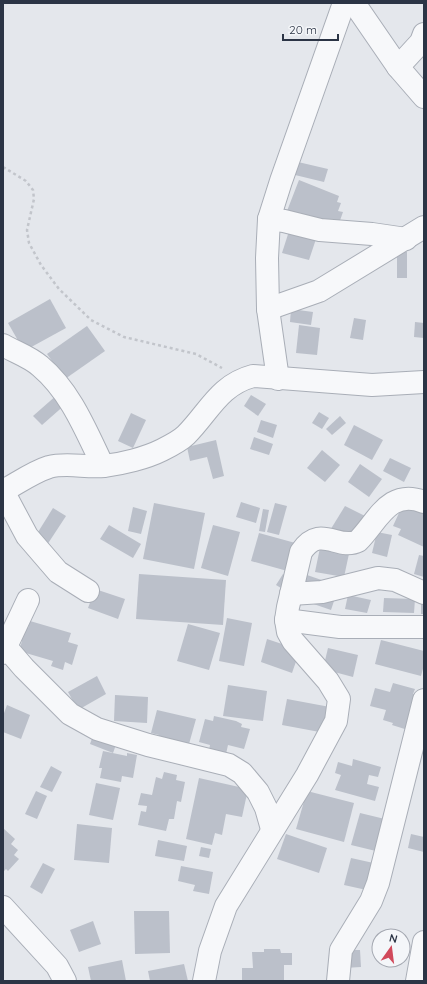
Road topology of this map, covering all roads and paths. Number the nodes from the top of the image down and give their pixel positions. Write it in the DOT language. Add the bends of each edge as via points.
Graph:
graph roads {
  1 [pos="344,3"];
  2 [pos="354,3"];
  3 [pos="424,34"];
  4 [pos="398,67"];
  5 [pos="424,97"];
  6 [pos="3,167"];
  7 [pos="269,219"];
  8 [pos="424,227"];
  9 [pos="406,239"];
  10 [pos="268,309"];
  11 [pos="3,346"];
  12 [pos="278,379"];
  13 [pos="239,380"];
  14 [pos="424,382"];
  15 [pos="103,466"];
  16 [pos="3,491"];
  17 [pos="424,502"];
  18 [pos="88,591"];
  19 [pos="424,593"];
  20 [pos="291,594"];
  21 [pos="28,600"];
  22 [pos="286,620"];
  23 [pos="424,628"];
  24 [pos="4,650"];
  25 [pos="424,700"];
  26 [pos="272,830"];
  27 [pos="3,907"];
  28 [pos="424,942"];
  29 [pos="65,981"];
  30 [pos="204,981"];
  31 [pos="338,981"];
  32 [pos="417,981"];
  1 -- 7 [label="street"];
  2 -- 4 [label="street"];
  3 -- 4 [label="street" via="421,42"];
  4 -- 5 [label="street"];
  6 -- 13 [label="path" via="26,181 33,190 34,199 27,230 29,243 41,265 59,289 91,320 124,337 196,354"];
  7 -- 9 [label="street" via="320,230"];
  7 -- 10 [label="street" via="266,258"];
  8 -- 9 [label="street"];
  9 -- 10 [label="street" via="319,291"];
  10 -- 12 [label="street"];
  11 -- 15 [label="street" via="39,365 57,382 76,409"];
  12 -- 13 [label="street" via="253,376"];
  12 -- 14 [label="street" via="372,384"];
  13 -- 15 [label="street" via="209,406 185,436 161,450 133,460"];
  15 -- 16 [label="street" via="74,464 50,467"];
  16 -- 18 [label="street" via="27,536 58,572"];
  17 -- 20 [label="street" via="409,498 388,504 365,534 353,544 314,539 301,552"];
  19 -- 20 [label="street" via="395,580 378,578 322,592"];
  20 -- 22 [label="street"];
  21 -- 24 [label="street"];
  22 -- 23 [label="street" via="340,627"];
  22 -- 26 [label="street" via="293,641 328,681 338,699 336,721 330,734"];
  24 -- 26 [label="street" via="70,714 97,729 148,745 229,765 242,773 258,792"];
  25 -- 31 [label="street" via="378,883 371,901 341,950"];
  26 -- 30 [label="street" via="226,906 210,951"];
  27 -- 29 [label="street" via="57,966"];
  28 -- 32 [label="street"];
}
